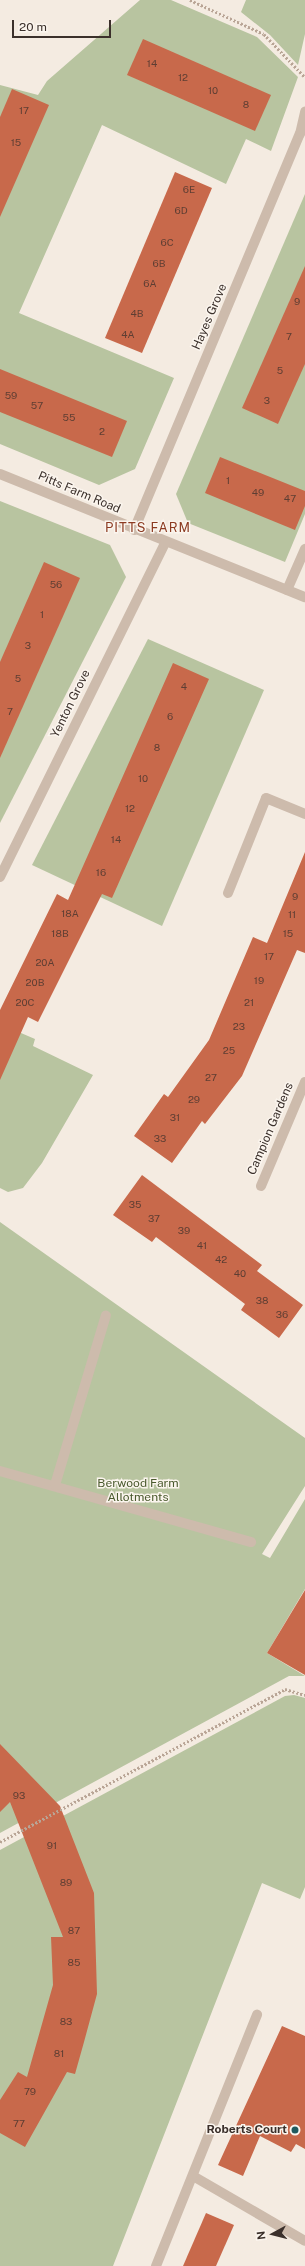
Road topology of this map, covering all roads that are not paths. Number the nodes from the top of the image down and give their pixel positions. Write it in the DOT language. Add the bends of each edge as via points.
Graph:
graph roads {
  1 [pos="305,112"];
  2 [pos="0,474"];
  3 [pos="134,530"];
  4 [pos="165,543"];
  5 [pos="305,549"];
  6 [pos="287,590"];
  7 [pos="305,596"];
  8 [pos="305,814"];
  9 [pos="0,876"];
  10 [pos="228,893"];
  11 [pos="305,1082"];
  12 [pos="261,1186"];
  13 [pos="106,1314"];
  14 [pos="0,1471"];
  15 [pos="55,1485"];
  16 [pos="251,1542"];
  17 [pos="257,2016"];
  18 [pos="193,2176"];
  19 [pos="305,2241"];
  20 [pos="156,2266"];
  1 -- 3 [label="street, Hayes Grove" via="300,134"];
  2 -- 3 [label="street, Pitts Farm Road"];
  3 -- 4 [label="street, Pitts Farm Road"];
  4 -- 6 [label="street, Pitts Farm Road"];
  4 -- 9 [label="street, Yenton Grove"];
  5 -- 6 [label="street"];
  6 -- 7 [label="street, Pitts Farm Road"];
  8 -- 10 [label="street" via="266,798"];
  11 -- 12 [label="street, Campion Gardens"];
  13 -- 15 [label="street"];
  14 -- 15 [label="street"];
  15 -- 16 [label="street"];
  17 -- 18 [label="street"];
  18 -- 19 [label="street"];
  18 -- 20 [label="street"];
}
